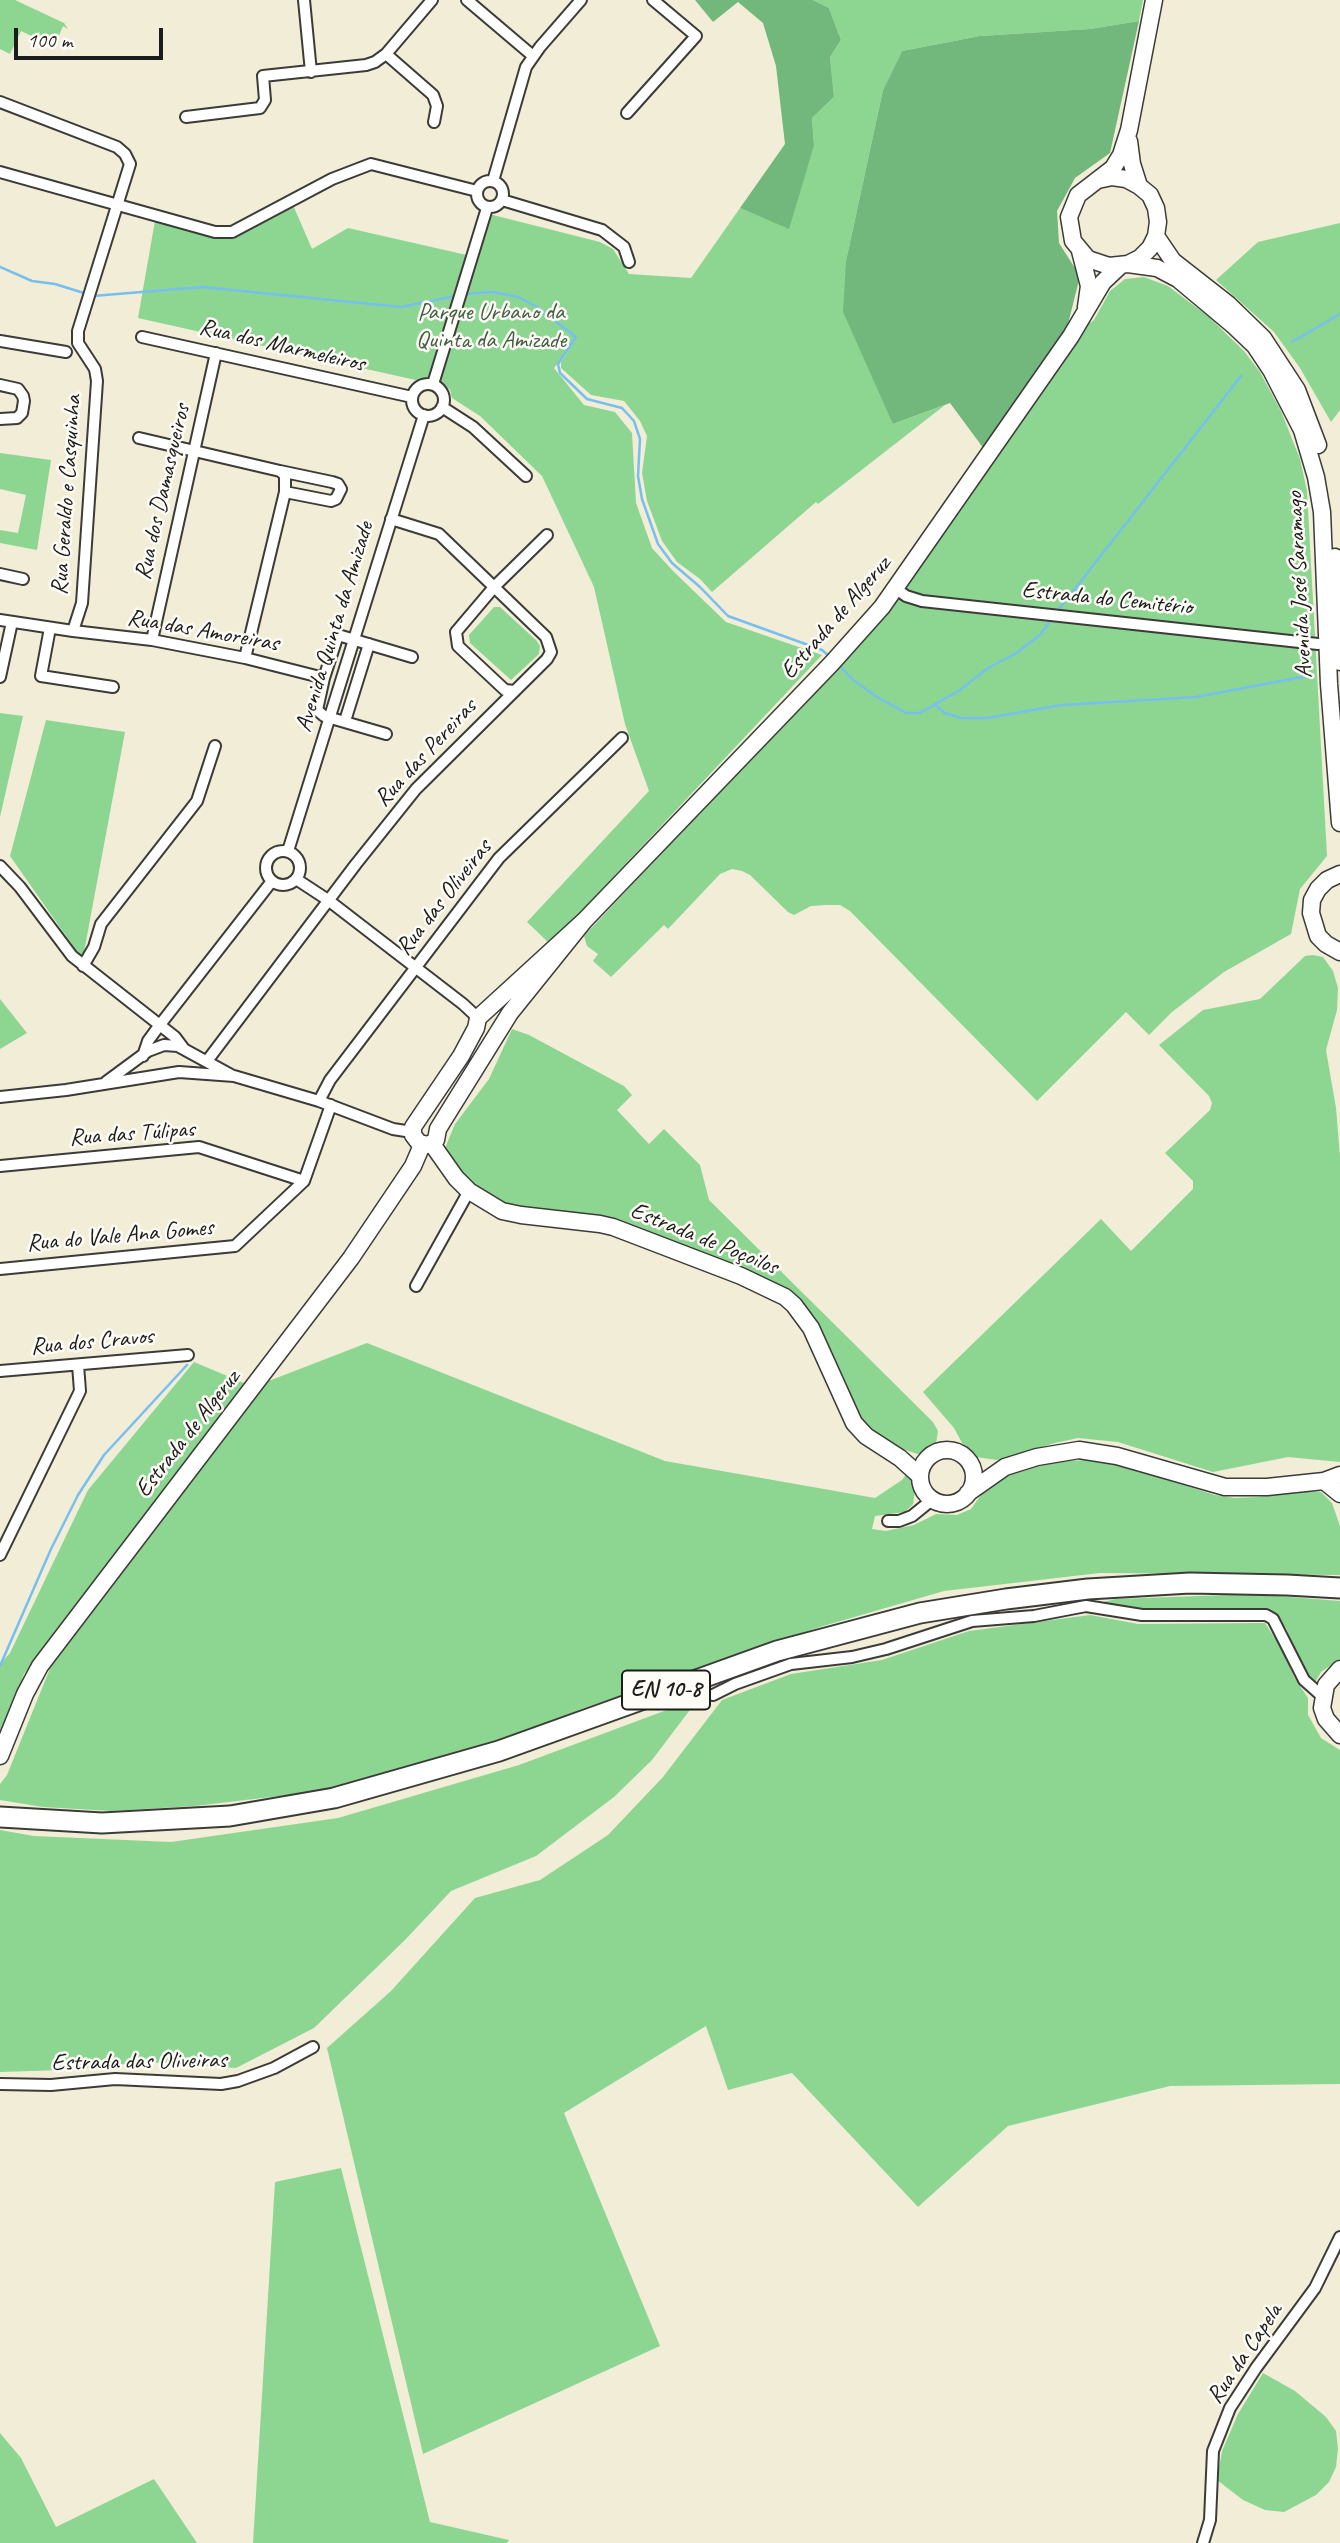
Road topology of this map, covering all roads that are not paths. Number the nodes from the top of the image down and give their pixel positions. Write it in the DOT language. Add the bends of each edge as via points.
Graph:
graph roads {
  1 [pos="304,0"];
  2 [pos="432,0"];
  3 [pos="467,0"];
  4 [pos="582,0"];
  5 [pos="653,0"];
  6 [pos="1154,0"];
  7 [pos="386,54"];
  8 [pos="533,57"];
  9 [pos="311,72"];
  10 [pos="1,105"];
  11 [pos="627,113"];
  12 [pos="186,117"];
  13 [pos="433,122"];
  14 [pos="1129,130"];
  15 [pos="0,172"];
  16 [pos="1098,180"];
  17 [pos="493,181"];
  18 [pos="1139,186"];
  19 [pos="477,191"];
  20 [pos="502,200"];
  21 [pos="118,204"];
  22 [pos="487,208"];
  23 [pos="1156,236"];
  24 [pos="1080,251"];
  25 [pos="629,262"];
  26 [pos="1124,265"];
  27 [pos="1085,313"];
  28 [pos="142,337"];
  29 [pos="0,341"];
  30 [pos="66,352"];
  31 [pos="216,353"];
  32 [pos="433,384"];
  33 [pos="0,385"];
  34 [pos="412,397"];
  35 [pos="442,407"];
  36 [pos="424,415"];
  37 [pos="0,419"];
  38 [pos="139,438"];
  39 [pos="194,450"];
  40 [pos="280,471"];
  41 [pos="526,476"];
  42 [pos="285,492"];
  43 [pos="391,519"];
  44 [pos="547,535"];
  45 [pos="0,574"];
  46 [pos="23,579"];
  47 [pos="495,586"];
  48 [pos="895,588"];
  49 [pos="0,620"];
  50 [pos="12,622"];
  51 [pos="50,628"];
  52 [pos="72,631"];
  53 [pos="353,639"];
  54 [pos="152,640"];
  55 [pos="369,644"];
  56 [pos="1318,644"];
  57 [pos="412,657"];
  58 [pos="245,658"];
  59 [pos="1340,662"];
  60 [pos="0,677"];
  61 [pos="324,678"];
  62 [pos="113,687"];
  63 [pos="514,691"];
  64 [pos="329,716"];
  65 [pos="345,721"];
  66 [pos="386,734"];
  67 [pos="622,738"];
  68 [pos="215,746"];
  69 [pos="1340,823"];
  70 [pos="288,851"];
  71 [pos="0,866"];
  72 [pos="1340,871"];
  73 [pos="296,878"];
  74 [pos="272,881"];
  75 [pos="328,900"];
  76 [pos="584,921"];
  77 [pos="1340,953"];
  78 [pos="83,966"];
  79 [pos="415,967"];
  80 [pos="478,1021"];
  81 [pos="159,1026"];
  82 [pos="497,1034"];
  83 [pos="185,1050"];
  84 [pos="142,1057"];
  85 [pos="207,1061"];
  86 [pos="179,1072"];
  87 [pos="155,1074"];
  88 [pos="234,1076"];
  89 [pos="104,1084"];
  90 [pos="0,1097"];
  91 [pos="319,1101"];
  92 [pos="331,1105"];
  93 [pos="424,1134"];
  94 [pos="0,1166"];
  95 [pos="304,1181"];
  96 [pos="469,1191"];
  97 [pos="0,1269"];
  98 [pos="416,1286"];
  99 [pos="188,1355"];
  100 [pos="78,1365"];
  101 [pos="0,1371"];
  102 [pos="900,1458"];
  103 [pos="926,1460"];
  104 [pos="972,1466"];
  105 [pos="1005,1467"];
  106 [pos="1340,1475"];
  107 [pos="920,1476"];
  108 [pos="1324,1481"];
  109 [pos="968,1493"];
  110 [pos="1340,1494"];
  111 [pos="933,1499"];
  112 [pos="888,1521"];
  113 [pos="0,1555"];
  114 [pos="1338,1588"];
  115 [pos="1340,1669"];
  116 [pos="713,1695"];
  117 [pos="1322,1696"];
  118 [pos="1340,1735"];
  119 [pos="0,1756"];
  120 [pos="0,1817"];
  121 [pos="313,2048"];
  122 [pos="0,2084"];
  123 [pos="1340,2237"];
  124 [pos="1203,2543"];
  1 -- 9 [label="street"];
  2 -- 7 [label="street"];
  3 -- 8 [label="street"];
  4 -- 8 [label="street"];
  5 -- 11 [label="street" via="696,36"];
  6 -- 14 [label="main road"];
  7 -- 9 [label="street" via="370,64"];
  7 -- 13 [label="street" via="433,95 437,106"];
  8 -- 17 [label="street" via="526,67"];
  9 -- 12 [label="street" via="263,76 265,100 257,109"];
  10 -- 21 [label="street, Rua Geraldo e Casquinha" via="123,150 130,164"];
  14 -- 16 [label="main road" via="1118,161"];
  14 -- 18 [label="main road"];
  15 -- 21 [label="street"];
  16 -- 18 [label="main road" via="1126,179"];
  16 -- 24 [label="main road" via="1072,205 1069,229"];
  17 -- 19 [label="street" via="483,183"];
  17 -- 20 [label="street" via="501,187"];
  18 -- 23 [label="main road" via="1156,208"];
  19 -- 21 [label="street" via="371,164 332,179 232,232 215,232"];
  19 -- 22 [label="street" via="478,201"];
  20 -- 22 [label="street"];
  20 -- 25 [label="street" via="602,230 624,247"];
  21 -- 52 [label="street, Rua Geraldo e Casquinha" via="78,331 78,343 95,369 97,381 82,603"];
  22 -- 32 [label="street"];
  23 -- 26 [label="main road, Estrada de Algeruz" via="1140,258"];
  23 -- 59 [label="main road, Avenida José Saramago" via="1173,261 1263,338 1304,406 1331,500"];
  24 -- 26 [label="main road" via="1098,264"];
  24 -- 27 [label="main road" via="1089,286"];
  26 -- 27 [label="main road, Estrada de Algeruz" via="1103,282"];
  26 -- 69 [label="main road, Avenida José Saramago" via="1157,268 1178,279 1234,325 1271,370 1302,430 1322,512"];
  27 -- 48 [label="main road, Estrada de Algeruz"];
  28 -- 31 [label="street, Rua dos Marmeleiros"];
  29 -- 30 [label="street"];
  31 -- 34 [label="street, Rua dos Marmeleiros"];
  31 -- 39 [label="street, Rua dos Damasqueiros"];
  32 -- 34 [label="street" via="421,385"];
  32 -- 35 [label="street" via="443,392"];
  33 -- 37 [label="street" via="18,389 24,401 17,418"];
  34 -- 36 [label="street" via="414,407"];
  35 -- 36 [label="street" via="436,414"];
  35 -- 41 [label="street" via="473,427"];
  36 -- 43 [label="street, Avenida Quinta da Amizade"];
  38 -- 39 [label="street"];
  39 -- 40 [label="street"];
  39 -- 54 [label="street, Rua dos Damasqueiros"];
  40 -- 42 [label="street" via="287,479"];
  40 -- 42 [label="street" via="332,482 341,489 331,501"];
  42 -- 58 [label="street"];
  43 -- 47 [label="street, Rua das Pereiras" via="439,534"];
  43 -- 53 [label="street, Avenida Quinta da Amizade"];
  44 -- 47 [label="street"];
  45 -- 46 [label="street"];
  47 -- 63 [label="street, Rua das Pereiras" via="550,645 547,659"];
  47 -- 63 [label="street" via="456,632 456,640 505,690"];
  48 -- 56 [label="street, Estrada do Cemitério" via="922,601"];
  48 -- 76 [label="main road, Estrada de Algeruz" via="834,661"];
  49 -- 50 [label="street, Rua das Amoreiras"];
  50 -- 51 [label="street, Rua das Amoreiras"];
  50 -- 60 [label="street"];
  51 -- 52 [label="street, Rua das Amoreiras"];
  51 -- 62 [label="street" via="41,676"];
  52 -- 54 [label="street, Rua das Amoreiras"];
  53 -- 55 [label="street"];
  53 -- 61 [label="street" via="338,635"];
  53 -- 64 [label="street, Avenida Quinta da Amizade"];
  54 -- 58 [label="street, Rua das Amoreiras"];
  55 -- 57 [label="street"];
  55 -- 65 [label="street"];
  58 -- 61 [label="street, Rua das Amoreiras"];
  61 -- 64 [label="street" via="317,710"];
  63 -- 75 [label="street, Rua das Pereiras" via="432,770"];
  64 -- 65 [label="street"];
  64 -- 70 [label="street, Avenida Quinta da Amizade"];
  65 -- 66 [label="street"];
  67 -- 79 [label="street, Rua das Oliveiras" via="499,858"];
  68 -- 78 [label="street" via="197,802 101,924"];
  70 -- 73 [label="street" via="298,860"];
  70 -- 74 [label="street" via="269,858 266,869"];
  71 -- 78 [label="street"];
  72 -- 77 [label="main road" via="1318,889 1311,913 1318,936"];
  73 -- 74 [label="street" via="285,885"];
  73 -- 75 [label="street"];
  74 -- 81 [label="street"];
  75 -- 79 [label="street"];
  75 -- 85 [label="street, Rua das Pereiras"];
  76 -- 80 [label="main road, Estrada de Algeruz"];
  76 -- 82 [label="main road, Estrada de Algeruz"];
  78 -- 81 [label="street"];
  79 -- 80 [label="street"];
  79 -- 91 [label="street, Rua das Oliveiras"];
  80 -- 82 [label="main road" via="481,1036"];
  80 -- 93 [label="main road, Estrada de Algeruz" via="461,1056 428,1102"];
  81 -- 83 [label="street"];
  81 -- 84 [label="street"];
  82 -- 93 [label="main road, Estrada de Algeruz"];
  83 -- 84 [label="street" via="164,1045"];
  83 -- 85 [label="street"];
  83 -- 86 [label="street" via="188,1065"];
  84 -- 87 [label="street" via="144,1072"];
  84 -- 89 [label="street"];
  85 -- 88 [label="street"];
  86 -- 87 [label="street"];
  86 -- 88 [label="street"];
  87 -- 89 [label="street"];
  88 -- 91 [label="street"];
  89 -- 90 [label="street"];
  91 -- 92 [label="street"];
  92 -- 93 [label="street" via="393,1129"];
  92 -- 95 [label="street, Rua do Vale Ana Gomes"];
  93 -- 96 [label="main road, Estrada de Poçoilos"];
  93 -- 119 [label="main road, Estrada de Algeruz" via="413,1166 351,1258 40,1667"];
  94 -- 95 [label="street, Rua das Túlipas" via="199,1147"];
  95 -- 97 [label="street, Rua do Vale Ana Gomes" via="235,1246"];
  96 -- 98 [label="street"];
  96 -- 102 [label="main road, Estrada de Poçoilos" via="502,1211 613,1227 785,1297 811,1328 854,1423"];
  99 -- 100 [label="street, Rua dos Cravos"];
  100 -- 101 [label="street, Rua dos Cravos"];
  100 -- 113 [label="street" via="80,1391"];
  102 -- 103 [label="main road, Estrada de Poçoilos"];
  102 -- 107 [label="main road, Estrada de Poçoilos"];
  103 -- 104 [label="main road, Estrada de Poçoilos" via="949,1450 963,1455"];
  103 -- 107 [label="main road"];
  104 -- 105 [label="main road, Estrada de Poçoilos"];
  104 -- 109 [label="main road" via="974,1477"];
  105 -- 108 [label="main road, Estrada de Poçoilos" via="1079,1450 1117,1456 1224,1487"];
  105 -- 109 [label="main road, Estrada de Poçoilos"];
  106 -- 108 [label="main road, Estrada de Poçoilos"];
  107 -- 111 [label="main road, Estrada de Poçoilos" via="923,1489"];
  108 -- 110 [label="main road"];
  109 -- 111 [label="main road, Estrada de Poçoilos" via="951,1503"];
  111 -- 112 [label="street" via="912,1516"];
  114 -- 120 [label="highway, EN 10-8" via="1190,1583 1006,1599 920,1614 777,1651 499,1751 334,1798 230,1816 102,1823"];
  115 -- 117 [label="main road" via="1325,1685"];
  116 -- 117 [label="street" via="791,1664 886,1649 972,1621 1086,1606 1142,1615 1266,1615 1273,1619 1304,1680"];
  117 -- 118 [label="main road" via="1326,1719"];
  121 -- 122 [label="street, Estrada das Oliveiras" via="274,2068 220,2084 115,2079"];
  123 -- 124 [label="street, Rua da Capela" via="1315,2288 1230,2409 1213,2451 1210,2520"];
}
